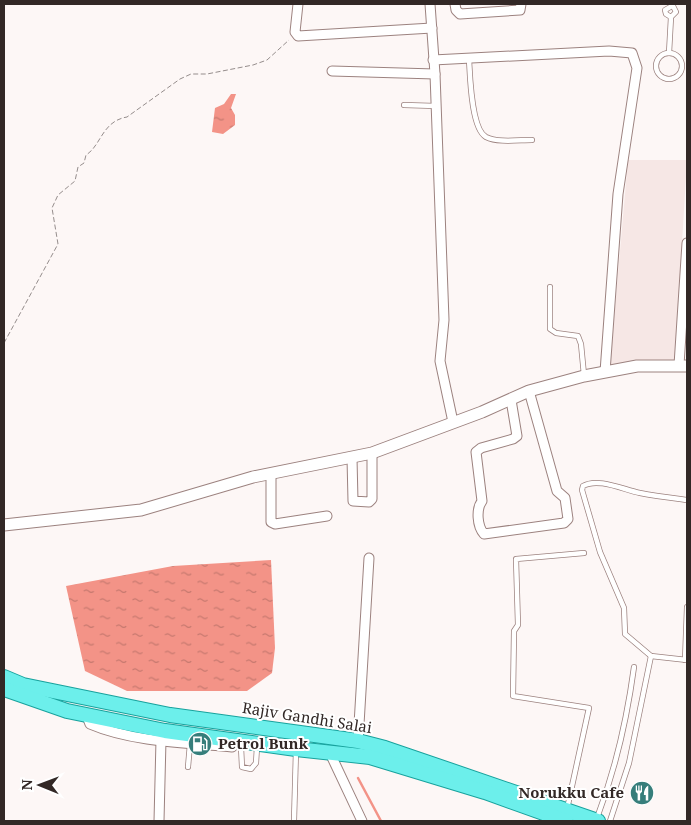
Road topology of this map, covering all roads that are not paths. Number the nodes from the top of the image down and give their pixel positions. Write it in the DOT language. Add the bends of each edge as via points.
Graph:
graph roads {
  1 [pos="298,4"];
  2 [pos="430,4"];
  3 [pos="455,4"];
  4 [pos="521,4"];
  5 [pos="672,5"];
  6 [pos="671,17"];
  7 [pos="432,28"];
  8 [pos="669,54"];
  9 [pos="468,58"];
  10 [pos="434,60"];
  11 [pos="681,67"];
  12 [pos="687,67"];
  13 [pos="332,71"];
  14 [pos="435,74"];
  15 [pos="404,104"];
  16 [pos="436,106"];
  17 [pos="532,140"];
  18 [pos="687,243"];
  19 [pos="550,287"];
  20 [pos="683,365"];
  21 [pos="605,372"];
  22 [pos="584,376"];
  23 [pos="529,392"];
  24 [pos="511,400"];
  25 [pos="453,422"];
  26 [pos="372,453"];
  27 [pos="352,458"];
  28 [pos="270,474"];
  29 [pos="687,500"];
  30 [pos="327,516"];
  31 [pos="4,525"];
  32 [pos="584,553"];
  33 [pos="369,558"];
  34 [pos="686,607"];
  35 [pos="651,656"];
  36 [pos="686,660"];
  37 [pos="634,667"];
  38 [pos="4,677"];
  39 [pos="4,689"];
  40 [pos="86,714"];
  41 [pos="161,740"];
  42 [pos="190,743"];
  43 [pos="262,746"];
  44 [pos="240,747"];
  45 [pos="365,748"];
  46 [pos="296,749"];
  47 [pos="329,751"];
  48 [pos="188,766"];
  49 [pos="566,816"];
  50 [pos="159,821"];
  51 [pos="294,821"];
  52 [pos="362,821"];
  53 [pos="597,821"];
  54 [pos="610,821"];
  1 -- 7 [label="street" via="296,34 300,36"];
  2 -- 7 [label="street"];
  3 -- 4 [label="street" via="460,14 520,10"];
  5 -- 6 [label="lane" via="676,13"];
  5 -- 6 [label="lane" via="665,10"];
  6 -- 8 [label="lane"];
  7 -- 10 [label="street"];
  8 -- 11 [label="lane" via="679,59"];
  8 -- 11 [label="lane" via="659,58 658,73 664,78 672,78 679,74"];
  9 -- 10 [label="street"];
  9 -- 17 [label="lane" via="479,131 494,139"];
  9 -- 21 [label="street" via="626,51 632,53 636,60 618,194"];
  10 -- 14 [label="street"];
  11 -- 12 [label="lane"];
  13 -- 14 [label="street"];
  14 -- 16 [label="street"];
  15 -- 16 [label="lane"];
  16 -- 25 [label="street" via="444,320 440,361"];
  18 -- 20 [label="street"];
  19 -- 22 [label="lane" via="550,329 578,336"];
  20 -- 21 [label="street" via="637,366"];
  21 -- 22 [label="street"];
  22 -- 23 [label="street"];
  23 -- 24 [label="street"];
  23 -- 24 [label="street" via="557,491 565,498 568,519 564,523 484,534 480,531 478,513 482,501 476,452 517,436"];
  24 -- 25 [label="street"];
  25 -- 26 [label="street"];
  26 -- 27 [label="street"];
  26 -- 27 [label="street" via="372,499 369,502 353,501"];
  27 -- 28 [label="street"];
  28 -- 30 [label="street" via="271,522"];
  28 -- 31 [label="street" via="141,510"];
  29 -- 35 [label="lane" via="605,484 583,486 600,552 624,608 625,634"];
  32 -- 49 [label="lane" via="516,559 518,625 514,631 512,696 589,708"];
  33 -- 45 [label="street"];
  34 -- 36 [label="lane"];
  35 -- 36 [label="lane"];
  35 -- 54 [label="lane" via="629,763"];
  37 -- 53 [label="lane" via="622,740"];
  38 -- 45 [label="main road, Rajiv Gandhi Salai" via="23,685 170,715"];
  39 -- 40 [label="main road, Rajiv Gandhi Salai" via="66,711"];
  40 -- 41 [label="street" via="90,724 100,728"];
  40 -- 43 [label="main road, Rajiv Gandhi Salai"];
  41 -- 42 [label="street"];
  41 -- 50 [label="street"];
  42 -- 44 [label="street"];
  42 -- 48 [label="lane"];
  43 -- 44 [label="street"];
  43 -- 44 [label="lane" via="252,769 242,767"];
  43 -- 46 [label="main road, Rajiv Gandhi Salai"];
  45 -- 47 [label="main road, Rajiv Gandhi Salai"];
  45 -- 49 [label="main road, Rajiv Gandhi Salai"];
  46 -- 47 [label="main road, Rajiv Gandhi Salai"];
  46 -- 51 [label="lane"];
  47 -- 52 [label="street"];
  49 -- 53 [label="main road, Rajiv Gandhi Salai"];
}
